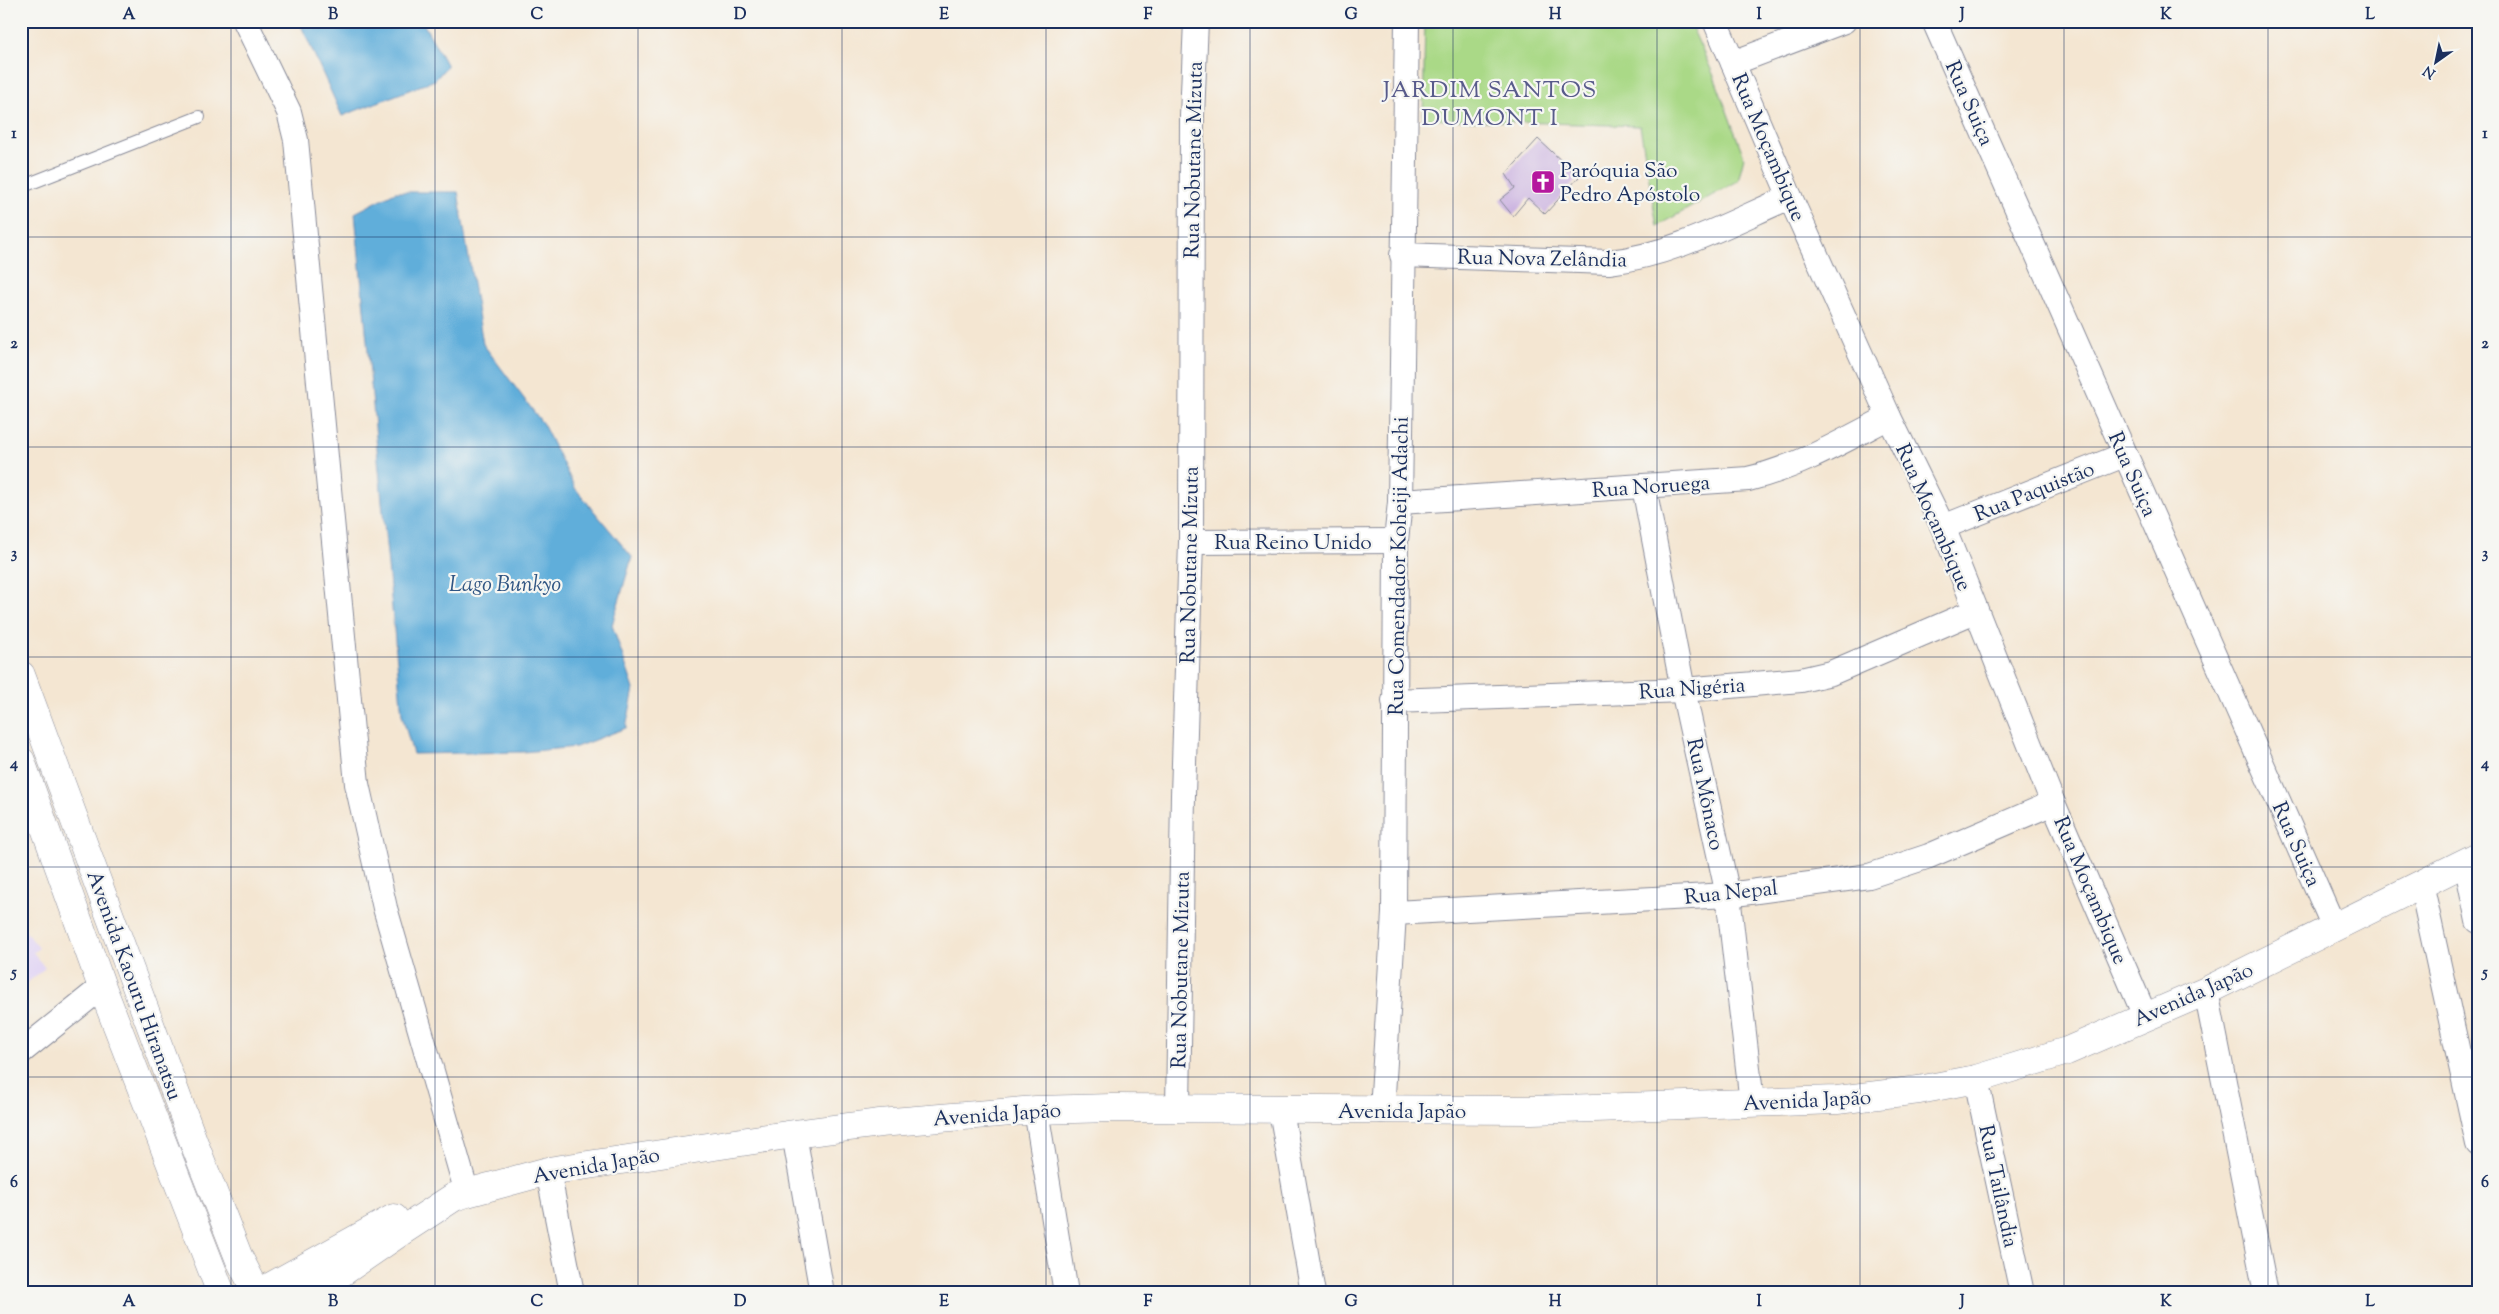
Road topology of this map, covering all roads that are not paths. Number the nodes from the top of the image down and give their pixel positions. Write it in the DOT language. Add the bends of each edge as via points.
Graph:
graph roads {
  1 [pos="245,21"];
  2 [pos="1196,21"];
  3 [pos="1406,21"];
  4 [pos="1716,21"];
  5 [pos="1844,21"];
  6 [pos="1934,21"];
  7 [pos="1733,63"];
  8 [pos="199,117"];
  9 [pos="21,187"];
  10 [pos="1790,197"];
  11 [pos="1402,255"];
  12 [pos="1888,417"];
  13 [pos="2124,455"];
  14 [pos="1644,487"];
  15 [pos="1400,502"];
  16 [pos="1943,526"];
  17 [pos="1396,541"];
  18 [pos="1191,542"];
  19 [pos="1975,611"];
  20 [pos="21,675"];
  21 [pos="1683,690"];
  22 [pos="1394,702"];
  23 [pos="21,761"];
  24 [pos="2053,803"];
  25 [pos="2472,859"];
  26 [pos="2421,883"];
  27 [pos="1728,895"];
  28 [pos="1394,913"];
  29 [pos="2478,921"];
  30 [pos="2334,926"];
  31 [pos="102,987"];
  32 [pos="2206,991"];
  33 [pos="2145,1016"];
  34 [pos="21,1052"];
  35 [pos="1976,1079"];
  36 [pos="1752,1103"];
  37 [pos="1178,1108"];
  38 [pos="1036,1110"];
  39 [pos="1282,1110"];
  40 [pos="1382,1111"];
  41 [pos="794,1134"];
  42 [pos="2478,1144"];
  43 [pos="548,1171"];
  44 [pos="461,1195"];
  45 [pos="240,1258"];
  46 [pos="285,1278"];
  47 [pos="217,1288"];
  48 [pos="325,1289"];
  49 [pos="258,1293"];
  50 [pos="572,1293"];
  51 [pos="822,1293"];
  52 [pos="1066,1293"];
  53 [pos="1313,1293"];
  54 [pos="2022,1293"];
  55 [pos="2266,1293"];
  1 -- 44 [label="street" via="289,112 296,140 357,784 385,908"];
  2 -- 18 [label="street, Rua Nobutane Mizuta" via="1192,116"];
  3 -- 11 [label="street, Rua Comendador Koheiji Adachi"];
  4 -- 7 [label="street, Rua Moçambique"];
  5 -- 7 [label="street"];
  6 -- 13 [label="street, Rua Suiça"];
  7 -- 10 [label="street, Rua Moçambique"];
  8 -- 9 [label="lane"];
  10 -- 11 [label="street, Rua Nova Zelândia" via="1659,253 1635,259 1609,262"];
  10 -- 12 [label="street, Rua Moçambique"];
  11 -- 15 [label="street, Rua Comendador Koheiji Adachi"];
  12 -- 14 [label="street, Rua Noruega" via="1800,463 1772,473 1748,479"];
  12 -- 16 [label="street, Rua Moçambique"];
  13 -- 16 [label="street, Rua Paquistão"];
  13 -- 30 [label="street, Rua Suiça"];
  14 -- 15 [label="street, Rua Noruega"];
  14 -- 21 [label="street, Rua Mônaco"];
  15 -- 17 [label="street, Rua Comendador Koheiji Adachi"];
  16 -- 19 [label="street, Rua Moçambique"];
  17 -- 18 [label="street, Rua Reino Unido"];
  17 -- 22 [label="street, Rua Comendador Koheiji Adachi"];
  18 -- 37 [label="street, Rua Nobutane Mizuta"];
  19 -- 21 [label="street, Rua Nigéria" via="1831,673 1801,680"];
  19 -- 24 [label="street, Rua Moçambique"];
  20 -- 45 [label="main road, Avenida Kaouru Hiranatsu" via="117,940"];
  21 -- 22 [label="street, Rua Nigéria"];
  21 -- 27 [label="street, Rua Mônaco"];
  22 -- 28 [label="street, Rua Comendador Koheiji Adachi"];
  23 -- 31 [label="main road, Avenida Kaouru Hiranatsu"];
  24 -- 27 [label="street, Rua Nepal" via="1895,869 1869,876"];
  24 -- 33 [label="street, Rua Moçambique"];
  25 -- 26 [label="main road, Avenida Japão"];
  25 -- 29 [label="street"];
  26 -- 30 [label="main road, Avenida Japão"];
  26 -- 42 [label="street"];
  27 -- 28 [label="street, Rua Nepal"];
  27 -- 36 [label="street, Rua Mônaco"];
  28 -- 40 [label="street, Rua Comendador Koheiji Adachi"];
  30 -- 32 [label="main road, Avenida Japão"];
  31 -- 34 [label="street"];
  31 -- 47 [label="main road, Avenida Kaouru Hiranatsu"];
  32 -- 33 [label="main road, Avenida Japão"];
  32 -- 55 [label="street"];
  33 -- 35 [label="main road, Avenida Japão" via="2067,1052"];
  35 -- 36 [label="main road, Avenida Japão" via="1877,1096"];
  35 -- 54 [label="street, Rua Tailândia"];
  36 -- 40 [label="main road, Avenida Japão"];
  37 -- 38 [label="main road, Avenida Japão"];
  37 -- 39 [label="main road, Avenida Japão"];
  38 -- 41 [label="main road, Avenida Japão"];
  38 -- 52 [label="street"];
  39 -- 40 [label="main road, Avenida Japão"];
  39 -- 53 [label="street"];
  41 -- 43 [label="main road, Avenida Japão"];
  41 -- 51 [label="street"];
  43 -- 44 [label="main road, Avenida Japão"];
  43 -- 50 [label="street"];
  44 -- 46 [label="main road" via="391,1218"];
  44 -- 48 [label="main road, Avenida Japão"];
  45 -- 46 [label="main road" via="268,1274"];
  45 -- 49 [label="main road, Avenida Kaouru Hiranatsu"];
  46 -- 49 [label="main road"];
}
